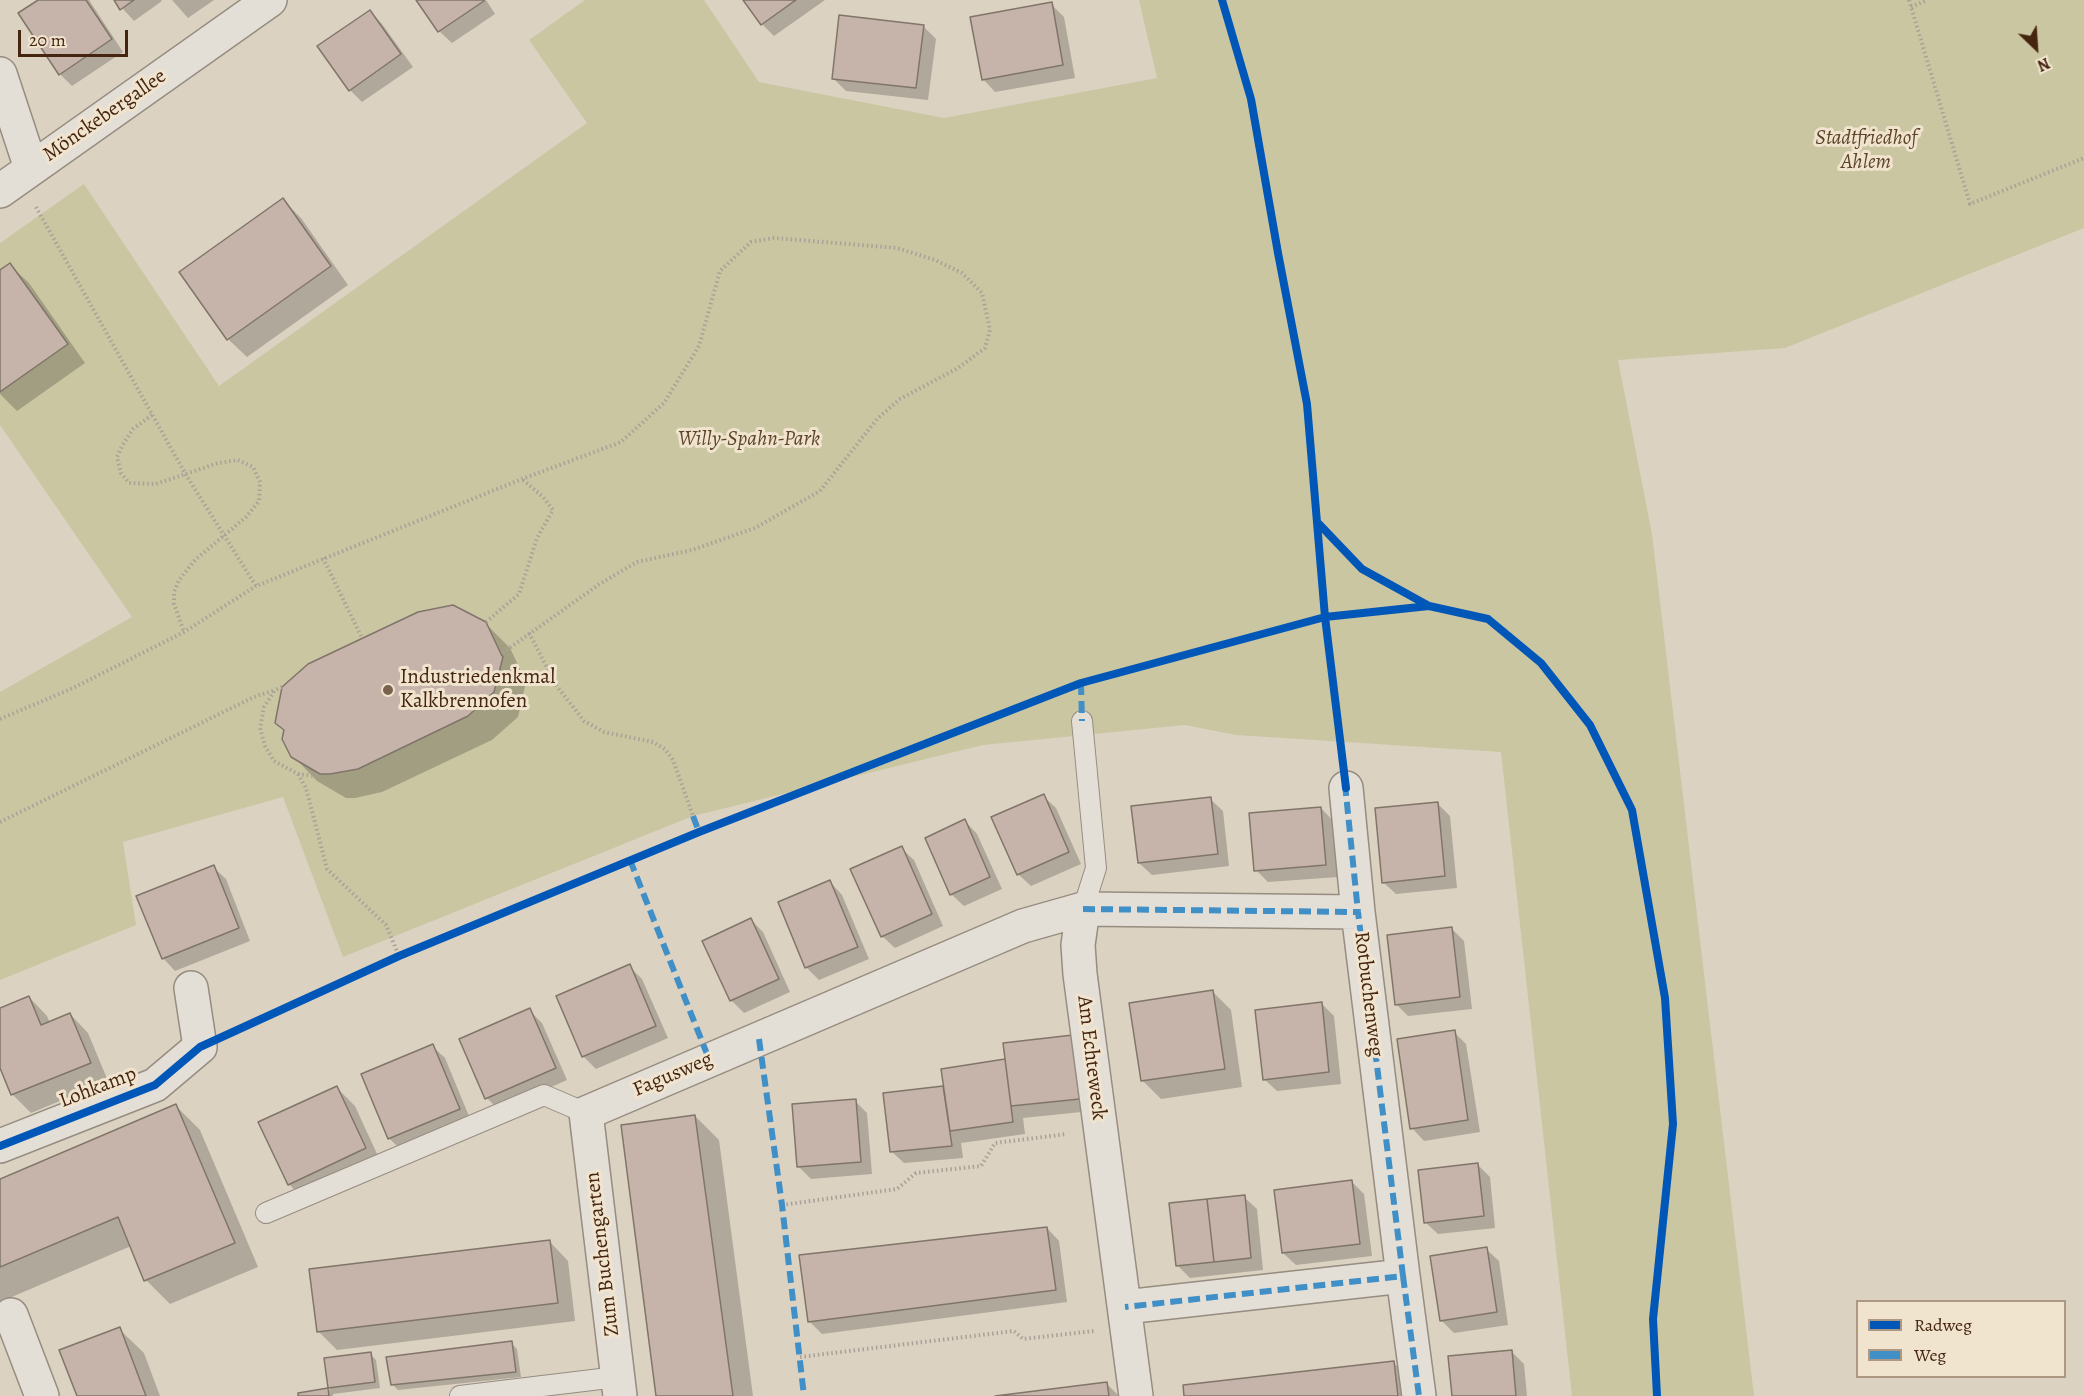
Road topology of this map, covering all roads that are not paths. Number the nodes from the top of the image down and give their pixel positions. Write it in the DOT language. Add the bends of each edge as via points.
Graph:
graph roads {
  1 [pos="270,0"];
  2 [pos="0,74"];
  3 [pos="17,179"];
  4 [pos="1082,721"];
  5 [pos="1346,788"];
  6 [pos="1083,909"];
  7 [pos="1358,912"];
  8 [pos="191,988"];
  9 [pos="586,1113"];
  10 [pos="0,1146"];
  11 [pos="266,1213"];
  12 [pos="1403,1276"];
  13 [pos="11,1315"];
  14 [pos="1126,1317"];
  15 [pos="619,1387"];
  16 [pos="42,1396"];
  17 [pos="460,1396"];
  18 [pos="1136,1396"];
  19 [pos="1419,1396"];
  1 -- 3 [label="street, Mönckebergallee"];
  2 -- 3 [label="street"];
  4 -- 6 [label="lane, Am Echteweck" via="1096,868"];
  5 -- 7 [label="street"];
  6 -- 7 [label="street, Rotbuchenweg"];
  6 -- 9 [label="street, Fagusweg" via="1023,926"];
  6 -- 14 [label="street, Am Echteweck" via="1078,945"];
  7 -- 12 [label="street, Rotbuchenweg"];
  8 -- 10 [label="street, Lohkamp" via="200,1047 155,1084"];
  9 -- 11 [label="lane" via="544,1095"];
  9 -- 15 [label="street, Zum Buchengarten"];
  12 -- 14 [label="street"];
  12 -- 19 [label="street, Rotbuchenweg"];
  13 -- 16 [label="street"];
  14 -- 18 [label="street, Am Echteweck"];
  15 -- 17 [label="lane"];
}
